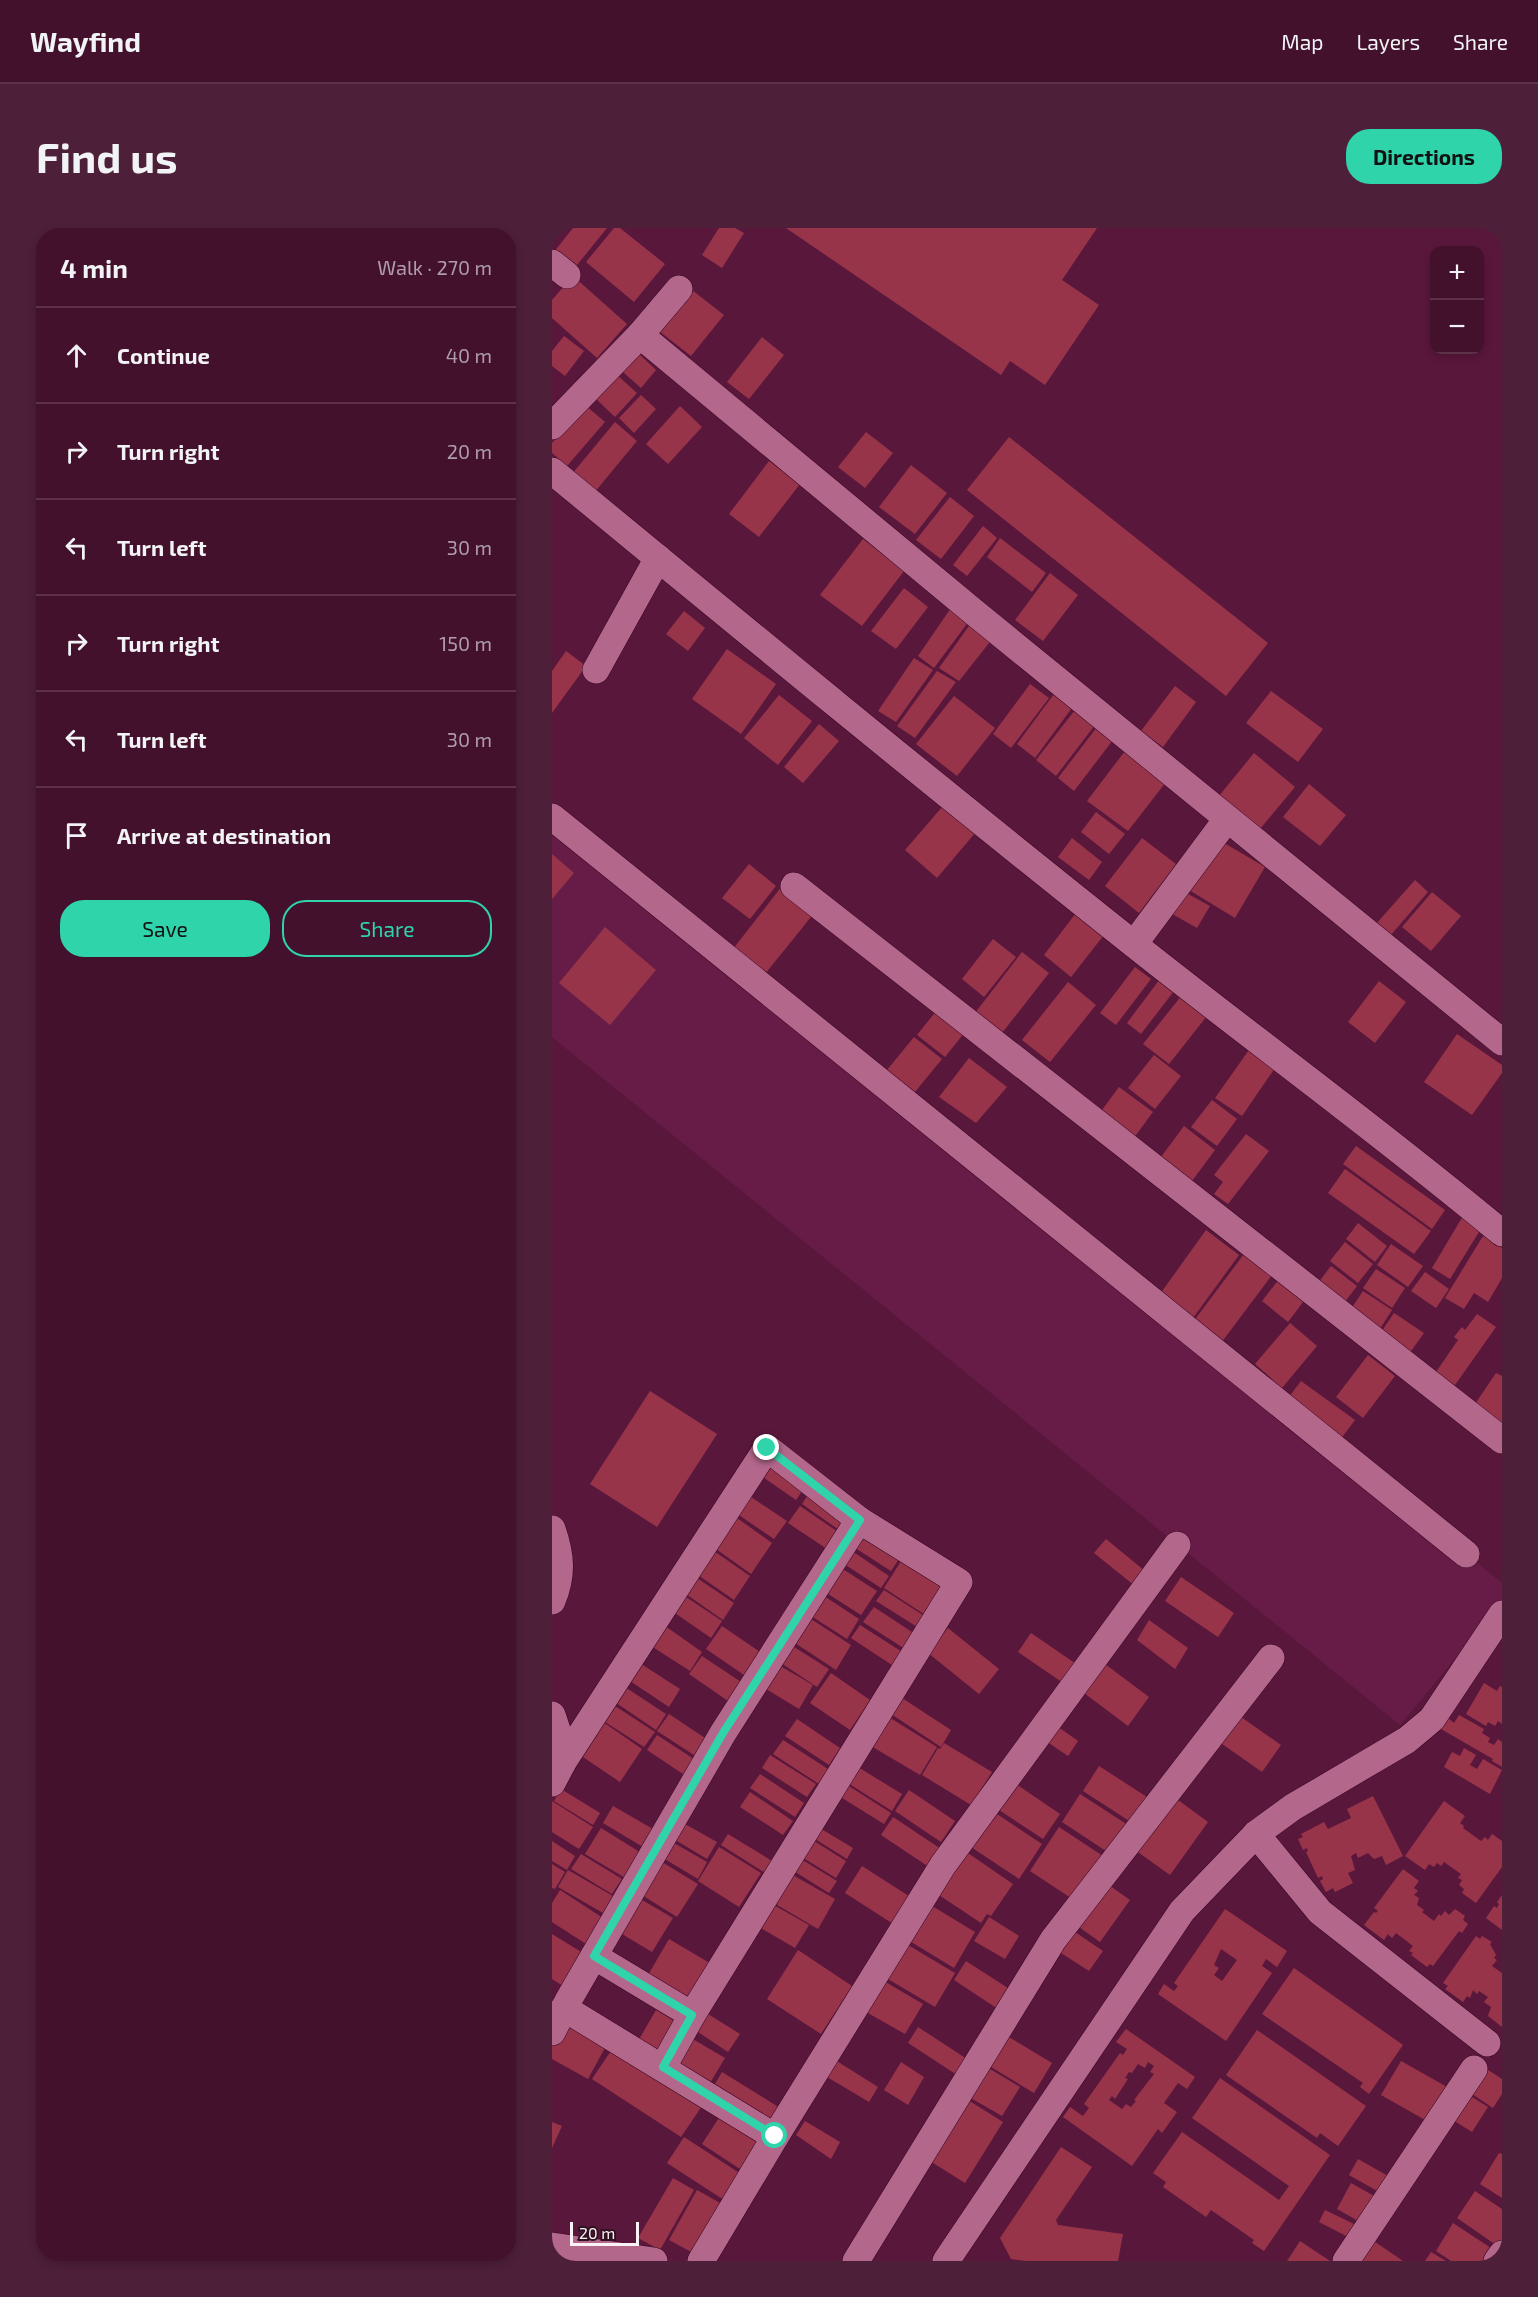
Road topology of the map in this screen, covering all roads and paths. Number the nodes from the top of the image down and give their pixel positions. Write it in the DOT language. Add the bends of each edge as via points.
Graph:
graph roads {
  1 [pos="679,289"];
  2 [pos="640,335"];
  3 [pos="552,426"];
  4 [pos="552,471"];
  5 [pos="658,558"];
  6 [pos="596,670"];
  7 [pos="552,817"];
  8 [pos="1227,819"];
  9 [pos="794,886"];
  10 [pos="1134,944"];
  11 [pos="1502,1042"];
  12 [pos="1502,1233"];
  13 [pos="1502,1440"];
  14 [pos="860,1520"];
  15 [pos="552,1529"];
  16 [pos="1177,1545"];
  17 [pos="1466,1554"];
  18 [pos="552,1601"];
  19 [pos="1502,1614"];
  20 [pos="1271,1658"];
  21 [pos="552,1715"];
  22 [pos="557,1772"];
  23 [pos="1256,1834"];
  24 [pos="594,1956"];
  25 [pos="562,1999"];
  26 [pos="692,2015"];
  27 [pos="552,2032"];
  28 [pos="1487,2043"];
  29 [pos="663,2067"];
  30 [pos="1474,2069"];
  31 [pos="775,2136"];
  32 [pos="552,2246"];
  33 [pos="1502,2254"];
  34 [pos="654,2261"];
  35 [pos="701,2261"];
  36 [pos="856,2261"];
  37 [pos="946,2261"];
  38 [pos="1346,2261"];
  39 [pos="1497,2261"];
  1 -- 2 [label="street"];
  2 -- 3 [label="street"];
  2 -- 8 [label="street"];
  4 -- 5 [label="street"];
  5 -- 6 [label="street"];
  5 -- 10 [label="street"];
  7 -- 17 [label="street"];
  8 -- 10 [label="street"];
  8 -- 11 [label="street"];
  9 -- 13 [label="street"];
  10 -- 12 [label="street"];
  14 -- 22 [label="street" via="767,1448"];
  14 -- 24 [label="street" via="723,1733"];
  14 -- 26 [label="street" via="959,1582"];
  15 -- 18 [label="street" via="560,1552 559,1586"];
  16 -- 31 [label="street" via="943,1865"];
  19 -- 23 [label="street" via="1432,1719 1407,1740 1293,1807"];
  20 -- 36 [label="street" via="1053,1940"];
  21 -- 22 [label="street" via="560,1736"];
  23 -- 28 [label="street" via="1320,1912"];
  23 -- 37 [label="street" via="1182,1911"];
  24 -- 25 [label="street"];
  24 -- 26 [label="street"];
  25 -- 27 [label="street"];
  25 -- 29 [label="street"];
  26 -- 29 [label="street"];
  29 -- 31 [label="street"];
  30 -- 38 [label="street"];
  31 -- 35 [label="street"];
  32 -- 34 [label="street"];
  33 -- 39 [label="street"];
}
